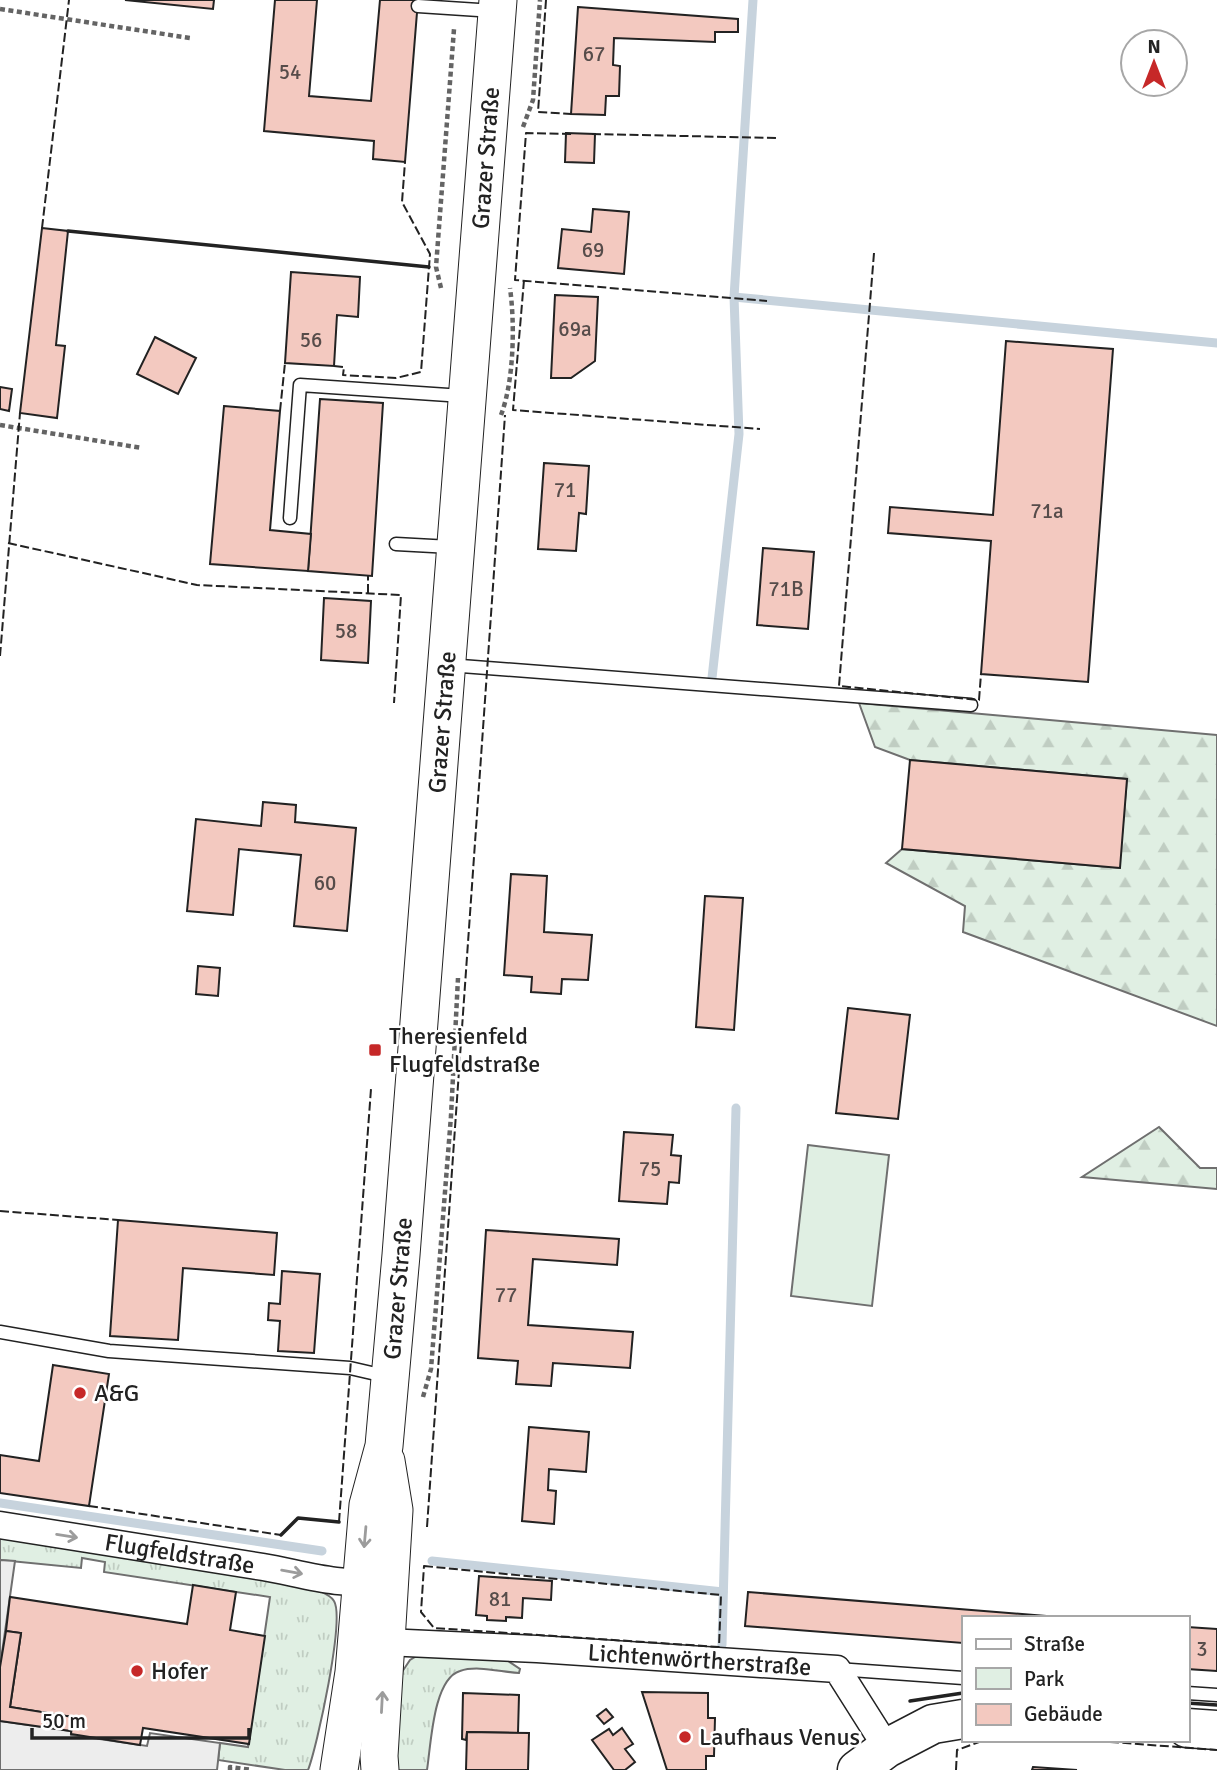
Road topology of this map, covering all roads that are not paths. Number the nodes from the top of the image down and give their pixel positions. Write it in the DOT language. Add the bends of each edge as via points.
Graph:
graph roads {
  1 [pos="418,6"];
  2 [pos="498,6"];
  3 [pos="468,396"];
  4 [pos="290,518"];
  5 [pos="396,544"];
  6 [pos="456,548"];
  7 [pos="447,664"];
  8 [pos="971,705"];
  9 [pos="0,1332"];
  10 [pos="390,1377"];
  11 [pos="0,1525"];
  12 [pos="375,1580"];
  13 [pos="385,1642"];
  14 [pos="836,1669"];
  15 [pos="962,1678"];
  16 [pos="1189,1693"];
  17 [pos="1217,1695"];
  18 [pos="962,1720"];
  19 [pos="1189,1728"];
  20 [pos="1217,1730"];
  21 [pos="872,1759"];
  22 [pos="339,1770"];
  23 [pos="380,1770"];
  1 -- 2 [label="lane"];
  2 -- 3 [label="street, Grazer Straße"];
  3 -- 4 [label="lane" via="300,385"];
  3 -- 6 [label="street, Grazer Straße"];
  5 -- 6 [label="lane"];
  6 -- 7 [label="street, Grazer Straße"];
  7 -- 8 [label="lane"];
  7 -- 10 [label="street, Grazer Straße"];
  9 -- 10 [label="lane" via="109,1351 350,1368"];
  10 -- 12 [label="street, Grazer Straße" via="384,1446 394,1510"];
  11 -- 12 [label="street, Flugfeldstraße, one-way"];
  12 -- 13 [label="street"];
  12 -- 22 [label="street" via="354,1672"];
  13 -- 14 [label="street, Lichtenwörtherstraße"];
  23 -- 13 [label="street, one-way"];
  14 -- 15 [label="lane"];
  14 -- 21 [label="street, Lichtenwörtherstraße"];
  16 -- 17 [label="lane"];
  18 -- 21 [label="main road, Lichtenwörtherstraße" via="933,1724"];
  19 -- 20 [label="main road"];
}
